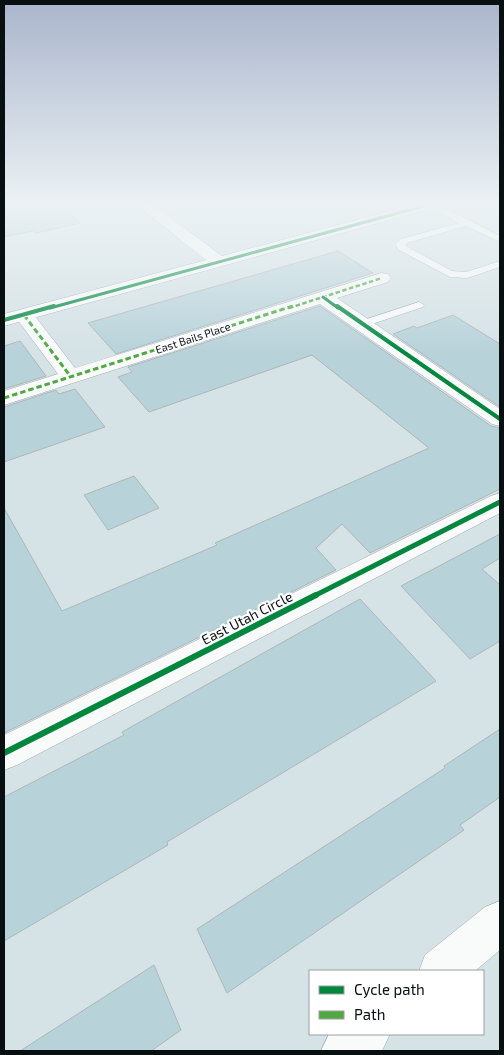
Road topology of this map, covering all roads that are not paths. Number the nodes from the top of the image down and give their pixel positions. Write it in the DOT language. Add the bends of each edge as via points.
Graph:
graph roads {
  1 [pos="210,255"];
  2 [pos="244,255"];
  3 [pos="415,255"];
  4 [pos="219,262"];
  5 [pos="500,264"];
  6 [pos="382,278"];
  7 [pos="323,297"];
  8 [pos="419,305"];
  9 [pos="24,315"];
  10 [pos="4,320"];
  11 [pos="362,324"];
  12 [pos="71,376"];
  13 [pos="4,398"];
  14 [pos="500,419"];
  15 [pos="500,502"];
  16 [pos="4,754"];
  17 [pos="500,922"];
  18 [pos="442,970"];
  19 [pos="365,1035"];
  20 [pos="345,1051"];
  1 -- 4 [label="street"];
  2 -- 4 [label="street"];
  3 -- 5 [label="lane" via="450,274 467,274"];
  4 -- 9 [label="street"];
  6 -- 7 [label="street, East Bails Place"];
  7 -- 11 [label="street"];
  7 -- 12 [label="street, East Bails Place"];
  8 -- 11 [label="lane"];
  9 -- 10 [label="street"];
  9 -- 12 [label="street"];
  11 -- 14 [label="street"];
  12 -- 13 [label="street, East Bails Place"];
  15 -- 16 [label="street, East Utah Circle"];
  17 -- 18 [label="street"];
  19 -- 20 [label="street"];
}
